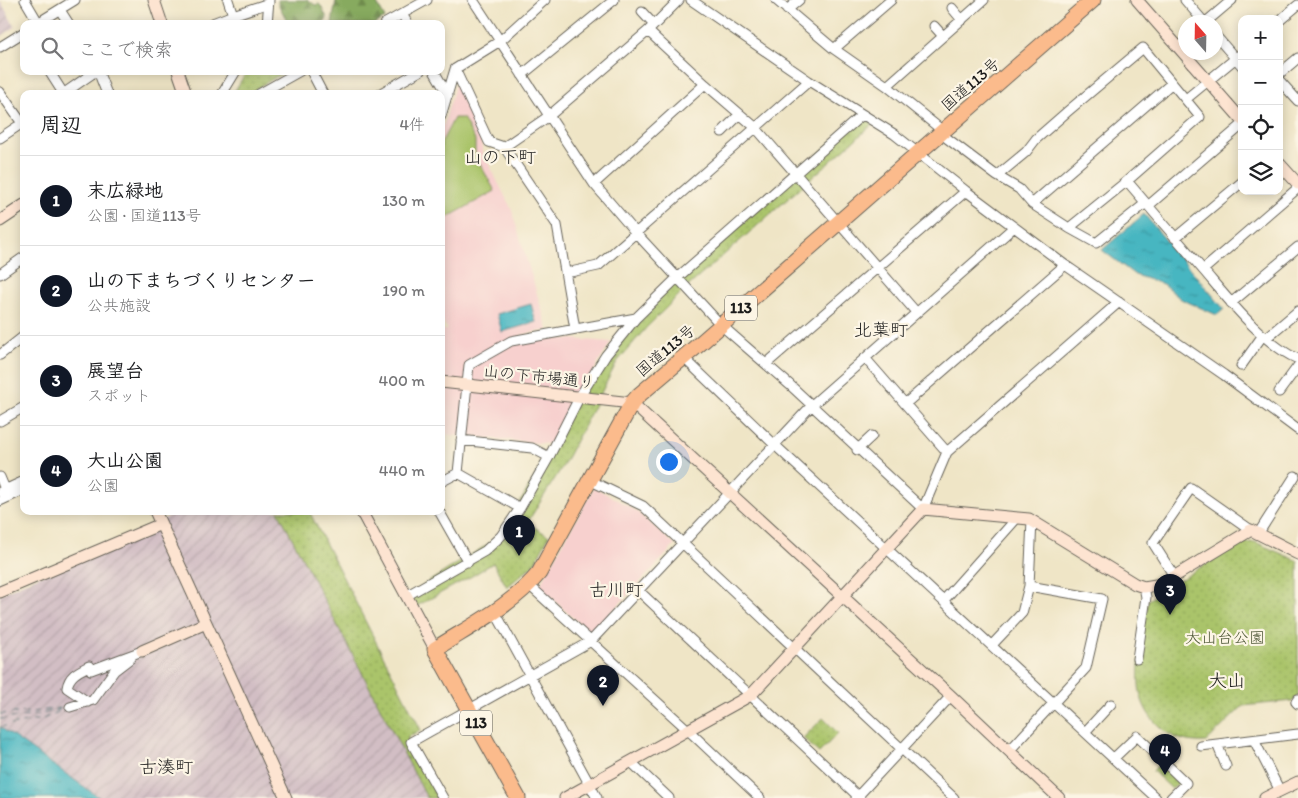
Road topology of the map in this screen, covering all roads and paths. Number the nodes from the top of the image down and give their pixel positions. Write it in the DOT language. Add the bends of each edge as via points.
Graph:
graph roads {
  1 [pos="25,0"];
  2 [pos="75,0"];
  3 [pos="154,0"];
  4 [pos="228,0"];
  5 [pos="427,0"];
  6 [pos="473,0"];
  7 [pos="545,0"];
  8 [pos="614,0"];
  9 [pos="679,0"];
  10 [pos="691,0"];
  11 [pos="776,0"];
  12 [pos="799,0"];
  13 [pos="891,0"];
  14 [pos="984,0"];
  15 [pos="1093,0"];
  16 [pos="1137,0"];
  17 [pos="1185,0"];
  18 [pos="1232,0"];
  19 [pos="269,1"];
  20 [pos="1298,5"];
  21 [pos="952,8"];
  22 [pos="60,10"];
  23 [pos="787,10"];
  24 [pos="642,12"];
  25 [pos="402,14"];
  26 [pos="233,15"];
  27 [pos="1199,15"];
  28 [pos="1214,15"];
  29 [pos="1283,18"];
  30 [pos="35,20"];
  31 [pos="42,20"];
  32 [pos="66,20"];
  33 [pos="161,20"];
  34 [pos="220,20"];
  35 [pos="267,20"];
  36 [pos="391,20"];
  37 [pos="406,20"];
  38 [pos="962,20"];
  39 [pos="934,26"];
  40 [pos="651,28"];
  41 [pos="20,34"];
  42 [pos="943,36"];
  43 [pos="500,42"];
  44 [pos="1223,42"];
  45 [pos="0,47"];
  46 [pos="834,49"];
  47 [pos="1238,56"];
  48 [pos="1298,58"];
  49 [pos="455,69"];
  50 [pos="1283,71"];
  51 [pos="51,75"];
  52 [pos="91,75"];
  53 [pos="99,75"];
  54 [pos="179,75"];
  55 [pos="234,75"];
  56 [pos="293,75"];
  57 [pos="313,75"];
  58 [pos="413,75"];
  59 [pos="436,75"];
  60 [pos="522,75"];
  61 [pos="809,81"];
  62 [pos="1208,82"];
  63 [pos="1172,83"];
  64 [pos="705,84"];
  65 [pos="1283,84"];
  66 [pos="887,86"];
  67 [pos="61,90"];
  68 [pos="69,90"];
  69 [pos="106,90"];
  70 [pos="185,90"];
  71 [pos="224,90"];
  72 [pos="266,90"];
  73 [pos="321,90"];
  74 [pos="386,90"];
  75 [pos="0,92"];
  76 [pos="448,95"];
  77 [pos="1186,99"];
  78 [pos="1298,101"];
  79 [pos="445,104"];
  80 [pos="740,114"];
  81 [pos="862,115"];
  82 [pos="549,116"];
  83 [pos="1238,116"];
  84 [pos="20,120"];
  85 [pos="20,126"];
  86 [pos="756,127"];
  87 [pos="1238,128"];
  88 [pos="722,132"];
  89 [pos="942,132"];
  90 [pos="0,138"];
  91 [pos="504,147"];
  92 [pos="917,154"];
  93 [pos="1283,168"];
  94 [pos="796,174"];
  95 [pos="997,176"];
  96 [pos="1127,181"];
  97 [pos="594,184"];
  98 [pos="1238,185"];
  99 [pos="1298,186"];
  100 [pos="966,192"];
  101 [pos="1032,204"];
  102 [pos="1147,204"];
  103 [pos="20,208"];
  104 [pos="0,221"];
  105 [pos="839,223"];
  106 [pos="1014,227"];
  107 [pos="1069,228"];
  108 [pos="636,233"];
  109 [pos="1176,238"];
  110 [pos="1298,247"];
  111 [pos="20,260"];
  112 [pos="1065,265"];
  113 [pos="878,267"];
  114 [pos="1204,270"];
  115 [pos="566,272"];
  116 [pos="0,274"];
  117 [pos="677,278"];
  118 [pos="1119,302"];
  119 [pos="1231,303"];
  120 [pos="1298,311"];
  121 [pos="916,312"];
  122 [pos="636,318"];
  123 [pos="721,325"];
  124 [pos="575,329"];
  125 [pos="1265,336"];
  126 [pos="20,339"];
  127 [pos="0,355"];
  128 [pos="683,358"];
  129 [pos="865,358"];
  130 [pos="1298,359"];
  131 [pos="766,364"];
  132 [pos="1241,366"];
  133 [pos="1298,366"];
  134 [pos="445,382"];
  135 [pos="467,385"];
  136 [pos="1279,392"];
  137 [pos="580,396"];
  138 [pos="632,403"];
  139 [pos="905,404"];
  140 [pos="812,405"];
  141 [pos="20,409"];
  142 [pos="0,421"];
  143 [pos="1298,430"];
  144 [pos="872,436"];
  145 [pos="461,440"];
  146 [pos="774,445"];
  147 [pos="857,450"];
  148 [pos="947,452"];
  149 [pos="549,457"];
  150 [pos="458,473"];
  151 [pos="1295,476"];
  152 [pos="0,477"];
  153 [pos="445,480"];
  154 [pos="589,480"];
  155 [pos="20,483"];
  156 [pos="3,490"];
  157 [pos="20,492"];
  158 [pos="730,492"];
  159 [pos="0,501"];
  160 [pos="520,508"];
  161 [pos="923,509"];
  162 [pos="157,515"];
  163 [pos="363,515"];
  164 [pos="441,515"];
  165 [pos="1017,518"];
  166 [pos="1032,520"];
  167 [pos="161,524"];
  168 [pos="1254,532"];
  169 [pos="682,545"];
  170 [pos="887,548"];
  171 [pos="1298,554"];
  172 [pos="468,562"];
  173 [pos="1174,576"];
  174 [pos="529,585"];
  175 [pos="1029,586"];
  176 [pos="1144,587"];
  177 [pos="639,591"];
  178 [pos="0,592"];
  179 [pos="406,596"];
  180 [pos="843,597"];
  181 [pos="944,600"];
  182 [pos="494,610"];
  183 [pos="206,623"];
  184 [pos="591,641"];
  185 [pos="992,645"];
  186 [pos="435,649"];
  187 [pos="794,650"];
  188 [pos="142,651"];
  189 [pos="1137,659"];
  190 [pos="530,676"];
  191 [pos="750,695"];
  192 [pos="952,696"];
  193 [pos="1298,699"];
  194 [pos="88,702"];
  195 [pos="1054,703"];
  196 [pos="1111,704"];
  197 [pos="1298,704"];
  198 [pos="70,706"];
  199 [pos="469,710"];
  200 [pos="688,730"];
  201 [pos="1085,732"];
  202 [pos="1298,734"];
  203 [pos="1254,740"];
  204 [pos="1218,744"];
  205 [pos="1201,746"];
  206 [pos="901,750"];
  207 [pos="1009,751"];
  208 [pos="1114,758"];
  209 [pos="631,762"];
  210 [pos="1226,766"];
  211 [pos="1298,782"];
  212 [pos="590,784"];
  213 [pos="1280,791"];
  214 [pos="858,797"];
  215 [pos="286,798"];
  216 [pos="443,798"];
  217 [pos="518,798"];
  218 [pos="565,798"];
  219 [pos="597,798"];
  220 [pos="669,798"];
  221 [pos="760,798"];
  222 [pos="954,798"];
  223 [pos="1059,798"];
  224 [pos="1156,798"];
  225 [pos="1171,798"];
  226 [pos="1265,798"];
  1 -- 30 [label="street"];
  2 -- 22 [label="street"];
  3 -- 33 [label="street"];
  4 -- 26 [label="street"];
  5 -- 25 [label="street"];
  6 -- 43 [label="street"];
  7 -- 43 [label="street"];
  8 -- 60 [label="street"];
  9 -- 40 [label="street"];
  10 -- 61 [label="street"];
  11 -- 23 [label="street"];
  12 -- 23 [label="street"];
  13 -- 46 [label="street"];
  14 -- 38 [label="street"];
  15 -- 89 [label="highway, 国道113号 / 113"];
  16 -- 62 [label="street"];
  17 -- 27 [label="street"];
  18 -- 28 [label="street"];
  19 -- 26 [label="street"];
  19 -- 35 [label="street"];
  20 -- 29 [label="street"];
  21 -- 38 [label="street"];
  22 -- 31 [label="street"];
  22 -- 32 [label="street"];
  23 -- 46 [label="street"];
  24 -- 40 [label="street"];
  25 -- 36 [label="street"];
  25 -- 37 [label="street"];
  26 -- 34 [label="street"];
  38 -- 42 [label="street"];
  39 -- 42 [label="street"];
  40 -- 64 [label="street"];
  40 -- 82 [label="street"];
  41 -- 45 [label="street"];
  42 -- 66 [label="street"];
  43 -- 49 [label="street"];
  43 -- 60 [label="street"];
  44 -- 47 [label="street"];
  46 -- 66 [label="street"];
  47 -- 62 [label="street"];
  48 -- 50 [label="street"];
  49 -- 76 [label="street"];
  49 -- 91 [label="street" via="489,142"];
  51 -- 67 [label="street"];
  52 -- 68 [label="street"];
  53 -- 69 [label="street"];
  54 -- 70 [label="street"];
  55 -- 71 [label="street"];
  56 -- 72 [label="street"];
  57 -- 73 [label="street"];
  58 -- 74 [label="street"];
  59 -- 76 [label="street"];
  60 -- 82 [label="street"];
  61 -- 81 [label="street"];
  61 -- 86 [label="street"];
  62 -- 77 [label="street"];
  62 -- 83 [label="street"];
  63 -- 77 [label="street"];
  63 -- 95 [label="street" via="1143,48"];
  63 -- 101 [label="street"];
  64 -- 80 [label="street"];
  64 -- 97 [label="street"];
  65 -- 78 [label="street"];
  66 -- 89 [label="street"];
  75 -- 84 [label="street"];
  76 -- 79 [label="street"];
  77 -- 96 [label="street" via="1200,117"];
  80 -- 86 [label="street"];
  80 -- 88 [label="street"];
  81 -- 92 [label="street" via="894,134"];
  81 -- 94 [label="street"];
  82 -- 91 [label="street"];
  82 -- 97 [label="street"];
  85 -- 90 [label="street"];
  86 -- 94 [label="street"];
  86 -- 108 [label="street"];
  87 -- 102 [label="street"];
  89 -- 92 [label="highway, 国道113号 / 113"];
  89 -- 95 [label="street"];
  91 -- 115 [label="street" via="557,225"];
  92 -- 100 [label="street"];
  92 -- 105 [label="highway, 国道113号 / 113"];
  93 -- 99 [label="street"];
  94 -- 105 [label="street"];
  94 -- 117 [label="street"];
  95 -- 101 [label="street" via="1019,189"];
  96 -- 102 [label="street"];
  96 -- 107 [label="street"];
  97 -- 108 [label="street"];
  98 -- 109 [label="street"];
  99 -- 114 [label="street"];
  100 -- 106 [label="street"];
  100 -- 113 [label="street"];
  101 -- 107 [label="street"];
  102 -- 107 [label="street" via="1096,243"];
  102 -- 109 [label="street"];
  103 -- 104 [label="street"];
  105 -- 113 [label="street"];
  105 -- 123 [label="highway, 国道113号 / 113"];
  106 -- 112 [label="street"];
  106 -- 121 [label="street"];
  108 -- 115 [label="street" via="598,266"];
  108 -- 117 [label="street"];
  109 -- 114 [label="street"];
  110 -- 119 [label="street"];
  111 -- 116 [label="street"];
  112 -- 118 [label="street"];
  112 -- 139 [label="street"];
  113 -- 121 [label="street"];
  113 -- 131 [label="street"];
  114 -- 119 [label="street"];
  115 -- 124 [label="street"];
  117 -- 122 [label="street"];
  117 -- 123 [label="street"];
  118 -- 143 [label="street"];
  118 -- 148 [label="street"];
  119 -- 125 [label="street"];
  120 -- 125 [label="street"];
  121 -- 129 [label="street"];
  122 -- 124 [label="street"];
  122 -- 137 [label="street" via="606,355"];
  123 -- 128 [label="highway, 国道113号 / 113"];
  123 -- 131 [label="street"];
  124 -- 135 [label="street" via="511,341 469,365"];
  125 -- 130 [label="street" via="1286,354"];
  125 -- 132 [label="street"];
  126 -- 127 [label="street"];
  128 -- 138 [label="highway, 国道113号 / 113"];
  128 -- 146 [label="street"];
  129 -- 139 [label="street"];
  129 -- 140 [label="street"];
  131 -- 140 [label="street"];
  133 -- 136 [label="street"];
  134 -- 135 [label="street, 山の下市場通り"];
  135 -- 137 [label="street, 山の下市場通り"];
  135 -- 145 [label="street"];
  137 -- 138 [label="street, 山の下市場通り"];
  137 -- 149 [label="street"];
  138 -- 154 [label="highway, 国道113号 / 113"];
  138 -- 158 [label="street"];
  139 -- 148 [label="street"];
  140 -- 146 [label="street"];
  140 -- 147 [label="street"];
  141 -- 142 [label="street"];
  144 -- 147 [label="street"];
  145 -- 149 [label="street" via="532,448"];
  145 -- 150 [label="street"];
  146 -- 158 [label="street"];
  146 -- 170 [label="street"];
  147 -- 161 [label="street"];
  148 -- 161 [label="street"];
  149 -- 160 [label="street"];
  150 -- 153 [label="street"];
  150 -- 160 [label="street"];
  151 -- 168 [label="street"];
  152 -- 156 [label="street"];
  154 -- 169 [label="street" via="642,506"];
  154 -- 174 [label="highway, 国道113号 / 113" via="539,573"];
  155 -- 156 [label="street"];
  157 -- 159 [label="street"];
  158 -- 169 [label="street"];
  158 -- 180 [label="street"];
  160 -- 172 [label="street" via="501,536 485,552"];
  161 -- 165 [label="street"];
  161 -- 170 [label="street"];
  162 -- 167 [label="street"];
  163 -- 179 [label="street"];
  164 -- 172 [label="street"];
  165 -- 166 [label="street"];
  165 -- 181 [label="street"];
  166 -- 175 [label="street"];
  166 -- 176 [label="street"];
  167 -- 178 [label="street"];
  167 -- 183 [label="street"];
  168 -- 171 [label="street"];
  168 -- 173 [label="street"];
  168 -- 173 [label="street" via="1192,488 1153,543"];
  169 -- 177 [label="street"];
  169 -- 187 [label="street"];
  170 -- 180 [label="street"];
  170 -- 181 [label="street"];
  172 -- 179 [label="street"];
  173 -- 176 [label="street" via="1162,584"];
  174 -- 182 [label="highway, 国道113号 / 113"];
  174 -- 184 [label="street"];
  175 -- 185 [label="street" via="1022,613"];
  175 -- 195 [label="street" via="1102,599 1086,668"];
  176 -- 189 [label="street" via="1146,597"];
  177 -- 184 [label="street"];
  177 -- 191 [label="street"];
  179 -- 186 [label="street"];
  180 -- 187 [label="street"];
  180 -- 192 [label="street"];
  181 -- 185 [label="street"];
  182 -- 186 [label="highway, 国道113号 / 113"];
  182 -- 190 [label="street"];
  183 -- 188 [label="street"];
  183 -- 215 [label="street"];
  184 -- 190 [label="street"];
  184 -- 200 [label="street"];
  185 -- 195 [label="street"];
  186 -- 199 [label="highway, 113"];
  187 -- 191 [label="street"];
  187 -- 206 [label="street"];
  188 -- 194 [label="street" via="114,671 93,700"];
  188 -- 194 [label="street" via="91,670 89,666 76,672 67,688"];
  190 -- 199 [label="street"];
  190 -- 212 [label="street"];
  191 -- 200 [label="street"];
  191 -- 214 [label="street"];
  192 -- 206 [label="street"];
  192 -- 207 [label="street"];
  193 -- 197 [label="street"];
  194 -- 198 [label="street"];
  195 -- 201 [label="street"];
  195 -- 207 [label="street"];
  196 -- 201 [label="street"];
  199 -- 216 [label="street" via="411,742"];
  199 -- 217 [label="highway, 113"];
  200 -- 209 [label="street"];
  200 -- 221 [label="street"];
  201 -- 208 [label="street"];
  202 -- 203 [label="street"];
  203 -- 204 [label="street"];
  203 -- 213 [label="street"];
  204 -- 205 [label="street"];
  204 -- 210 [label="street"];
  206 -- 214 [label="street"];
  206 -- 222 [label="street"];
  207 -- 223 [label="street"];
  208 -- 224 [label="street"];
  208 -- 225 [label="street" via="1136,736 1186,783"];
  209 -- 212 [label="street"];
  209 -- 220 [label="street"];
  211 -- 213 [label="street"];
  212 -- 218 [label="street"];
  212 -- 219 [label="street"];
  213 -- 226 [label="street"];
}
